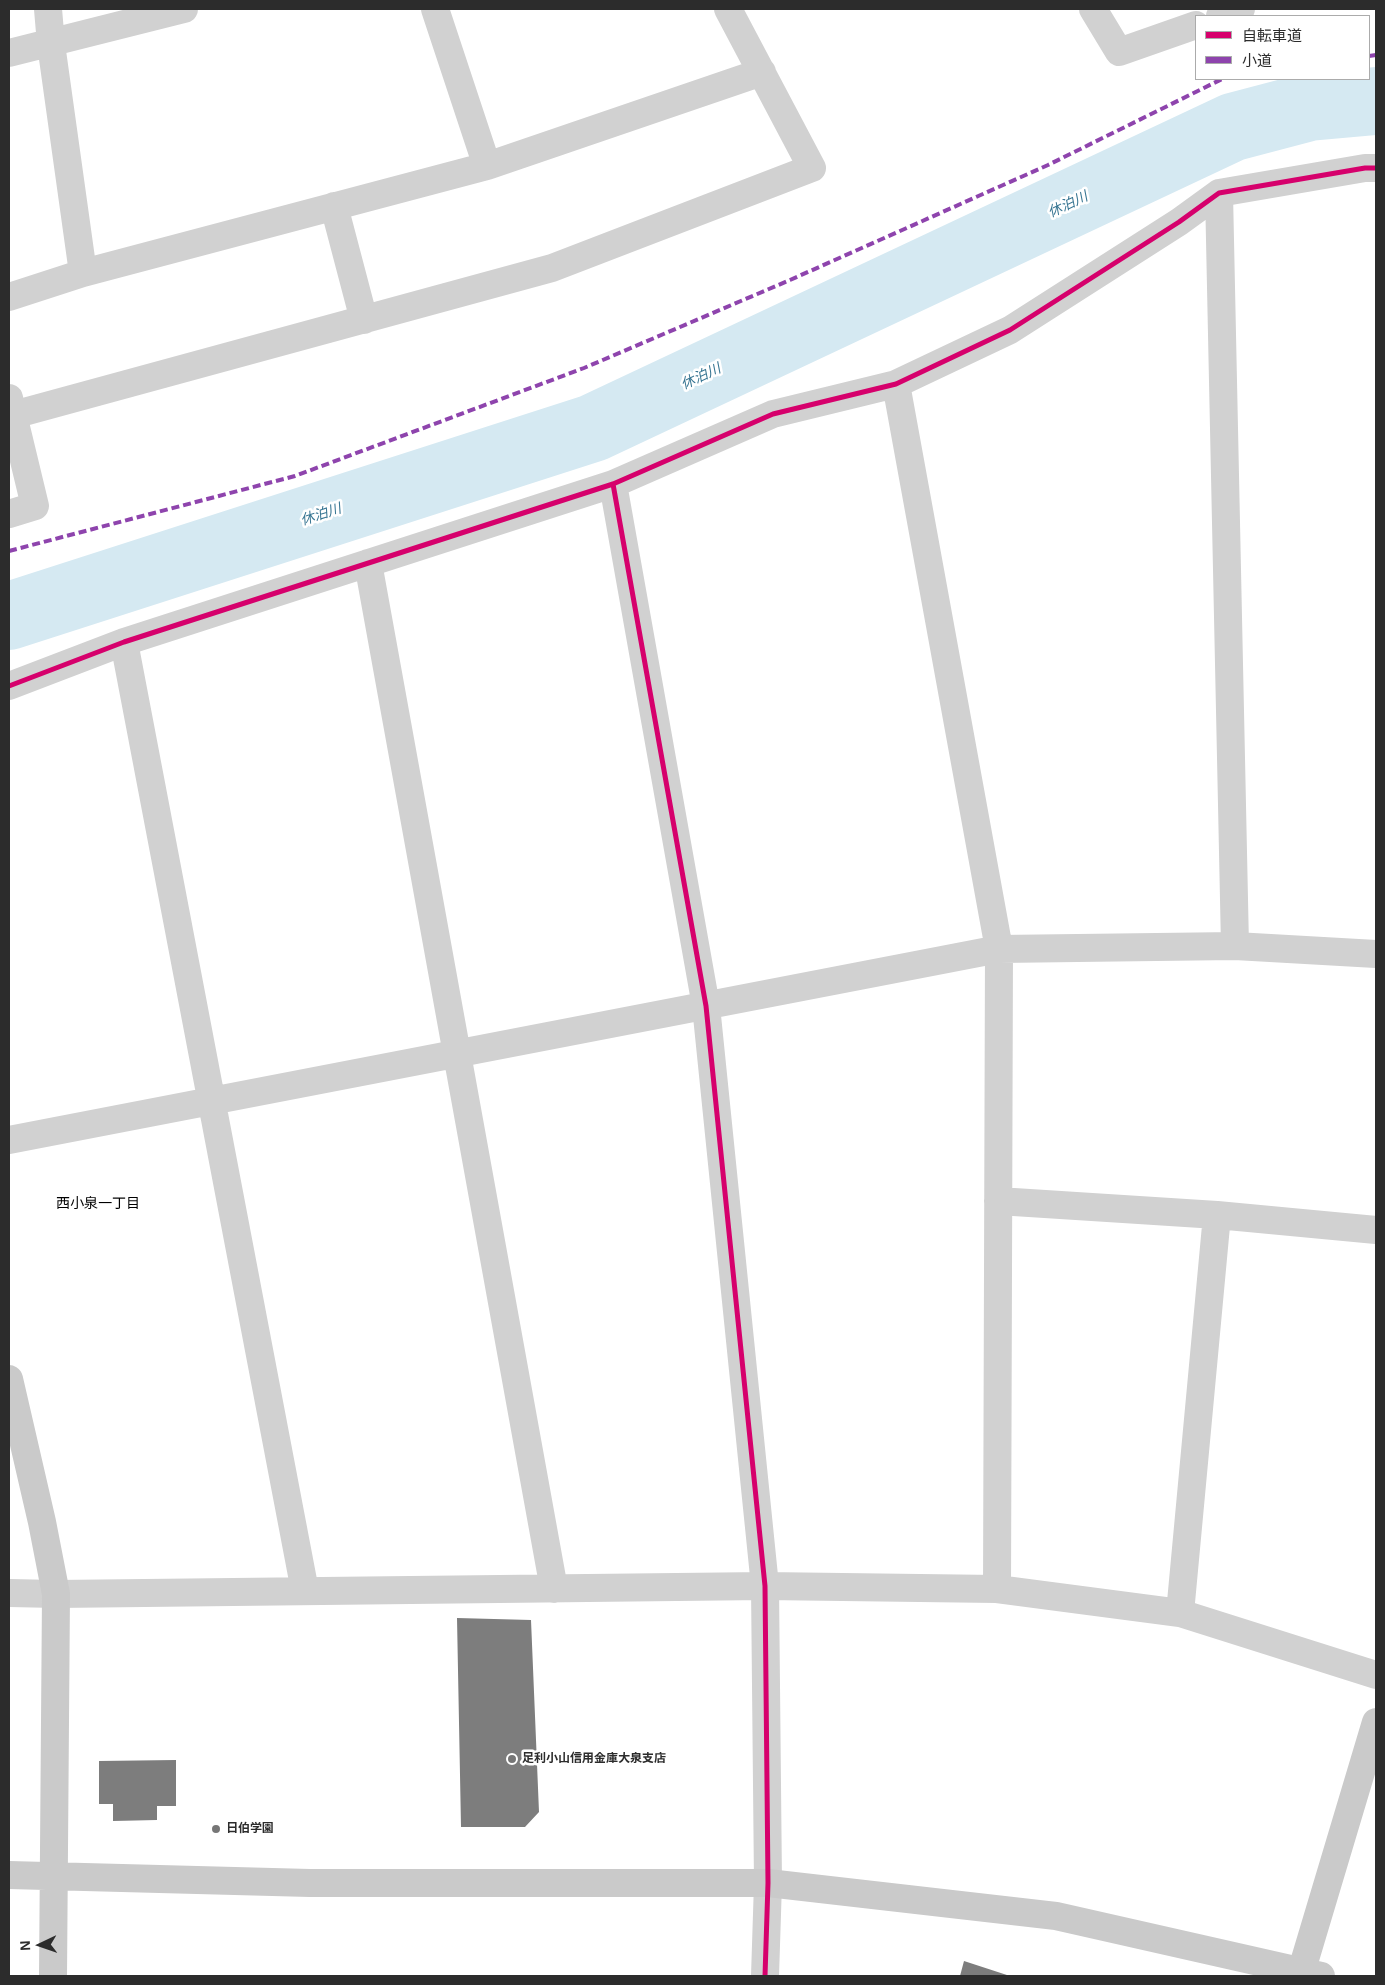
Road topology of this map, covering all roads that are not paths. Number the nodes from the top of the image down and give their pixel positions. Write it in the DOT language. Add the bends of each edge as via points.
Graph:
graph roads {
  1 [pos="48,9"];
  2 [pos="184,9"];
  3 [pos="435,9"];
  4 [pos="728,9"];
  5 [pos="1093,9"];
  6 [pos="1240,9"];
  7 [pos="1223,15"];
  8 [pos="1195,25"];
  9 [pos="50,44"];
  10 [pos="9,53"];
  11 [pos="762,72"];
  12 [pos="487,166"];
  13 [pos="1376,168"];
  14 [pos="1219,193"];
  15 [pos="334,206"];
  16 [pos="83,273"];
  17 [pos="9,297"];
  18 [pos="364,320"];
  19 [pos="896,384"];
  20 [pos="11,406"];
  21 [pos="613,484"];
  22 [pos="9,514"];
  23 [pos="368,563"];
  24 [pos="124,642"];
  25 [pos="9,686"];
  26 [pos="1235,946"];
  27 [pos="999,949"];
  28 [pos="1376,954"];
  29 [pos="706,1006"];
  30 [pos="458,1054"];
  31 [pos="212,1100"];
  32 [pos="9,1140"];
  33 [pos="998,1201"];
  34 [pos="1217,1215"];
  35 [pos="1376,1230"];
  36 [pos="9,1379"];
  37 [pos="765,1586"];
  38 [pos="554,1588"];
  39 [pos="996,1589"];
  40 [pos="305,1591"];
  41 [pos="9,1593"];
  42 [pos="56,1594"];
  43 [pos="1180,1613"];
  44 [pos="1376,1675"];
  45 [pos="1376,1722"];
  46 [pos="9,1875"];
  47 [pos="54,1876"];
  48 [pos="768,1882"];
  49 [pos="1307,1974"];
  50 [pos="53,1976"];
  51 [pos="765,1976"];
  1 -- 9 [label="street"];
  2 -- 9 [label="street"];
  3 -- 12 [label="street"];
  4 -- 11 [label="street"];
  5 -- 8 [label="street" via="1118,52"];
  6 -- 7 [label="street"];
  9 -- 10 [label="street"];
  9 -- 16 [label="street"];
  11 -- 12 [label="street"];
  11 -- 18 [label="street" via="812,168 552,268"];
  12 -- 15 [label="street"];
  13 -- 14 [label="street"];
  14 -- 19 [label="street" via="1010,330"];
  14 -- 26 [label="street"];
  15 -- 16 [label="street"];
  15 -- 18 [label="street"];
  16 -- 17 [label="street"];
  18 -- 20 [label="street"];
  19 -- 21 [label="street" via="773,414"];
  19 -- 27 [label="street"];
  20 -- 22 [label="street" via="35,506"];
  21 -- 23 [label="street"];
  21 -- 29 [label="street"];
  23 -- 24 [label="street"];
  23 -- 30 [label="street"];
  24 -- 25 [label="street"];
  24 -- 31 [label="street"];
  26 -- 27 [label="street"];
  26 -- 28 [label="street"];
  27 -- 29 [label="street"];
  27 -- 33 [label="street"];
  29 -- 30 [label="street"];
  29 -- 37 [label="street"];
  30 -- 31 [label="street"];
  30 -- 38 [label="street"];
  31 -- 32 [label="street"];
  31 -- 40 [label="street"];
  33 -- 34 [label="street"];
  33 -- 39 [label="street"];
  34 -- 35 [label="street"];
  34 -- 43 [label="street"];
  36 -- 42 [label="street"];
  37 -- 38 [label="street"];
  37 -- 39 [label="street"];
  37 -- 48 [label="street"];
  38 -- 40 [label="street"];
  39 -- 43 [label="street"];
  40 -- 42 [label="street"];
  41 -- 42 [label="street"];
  42 -- 47 [label="street"];
  43 -- 44 [label="street"];
  45 -- 49 [label="street"];
  46 -- 47 [label="street"];
  47 -- 48 [label="street" via="310,1882"];
  47 -- 50 [label="street"];
  48 -- 49 [label="street" via="1056,1916"];
  48 -- 51 [label="street"];
}
